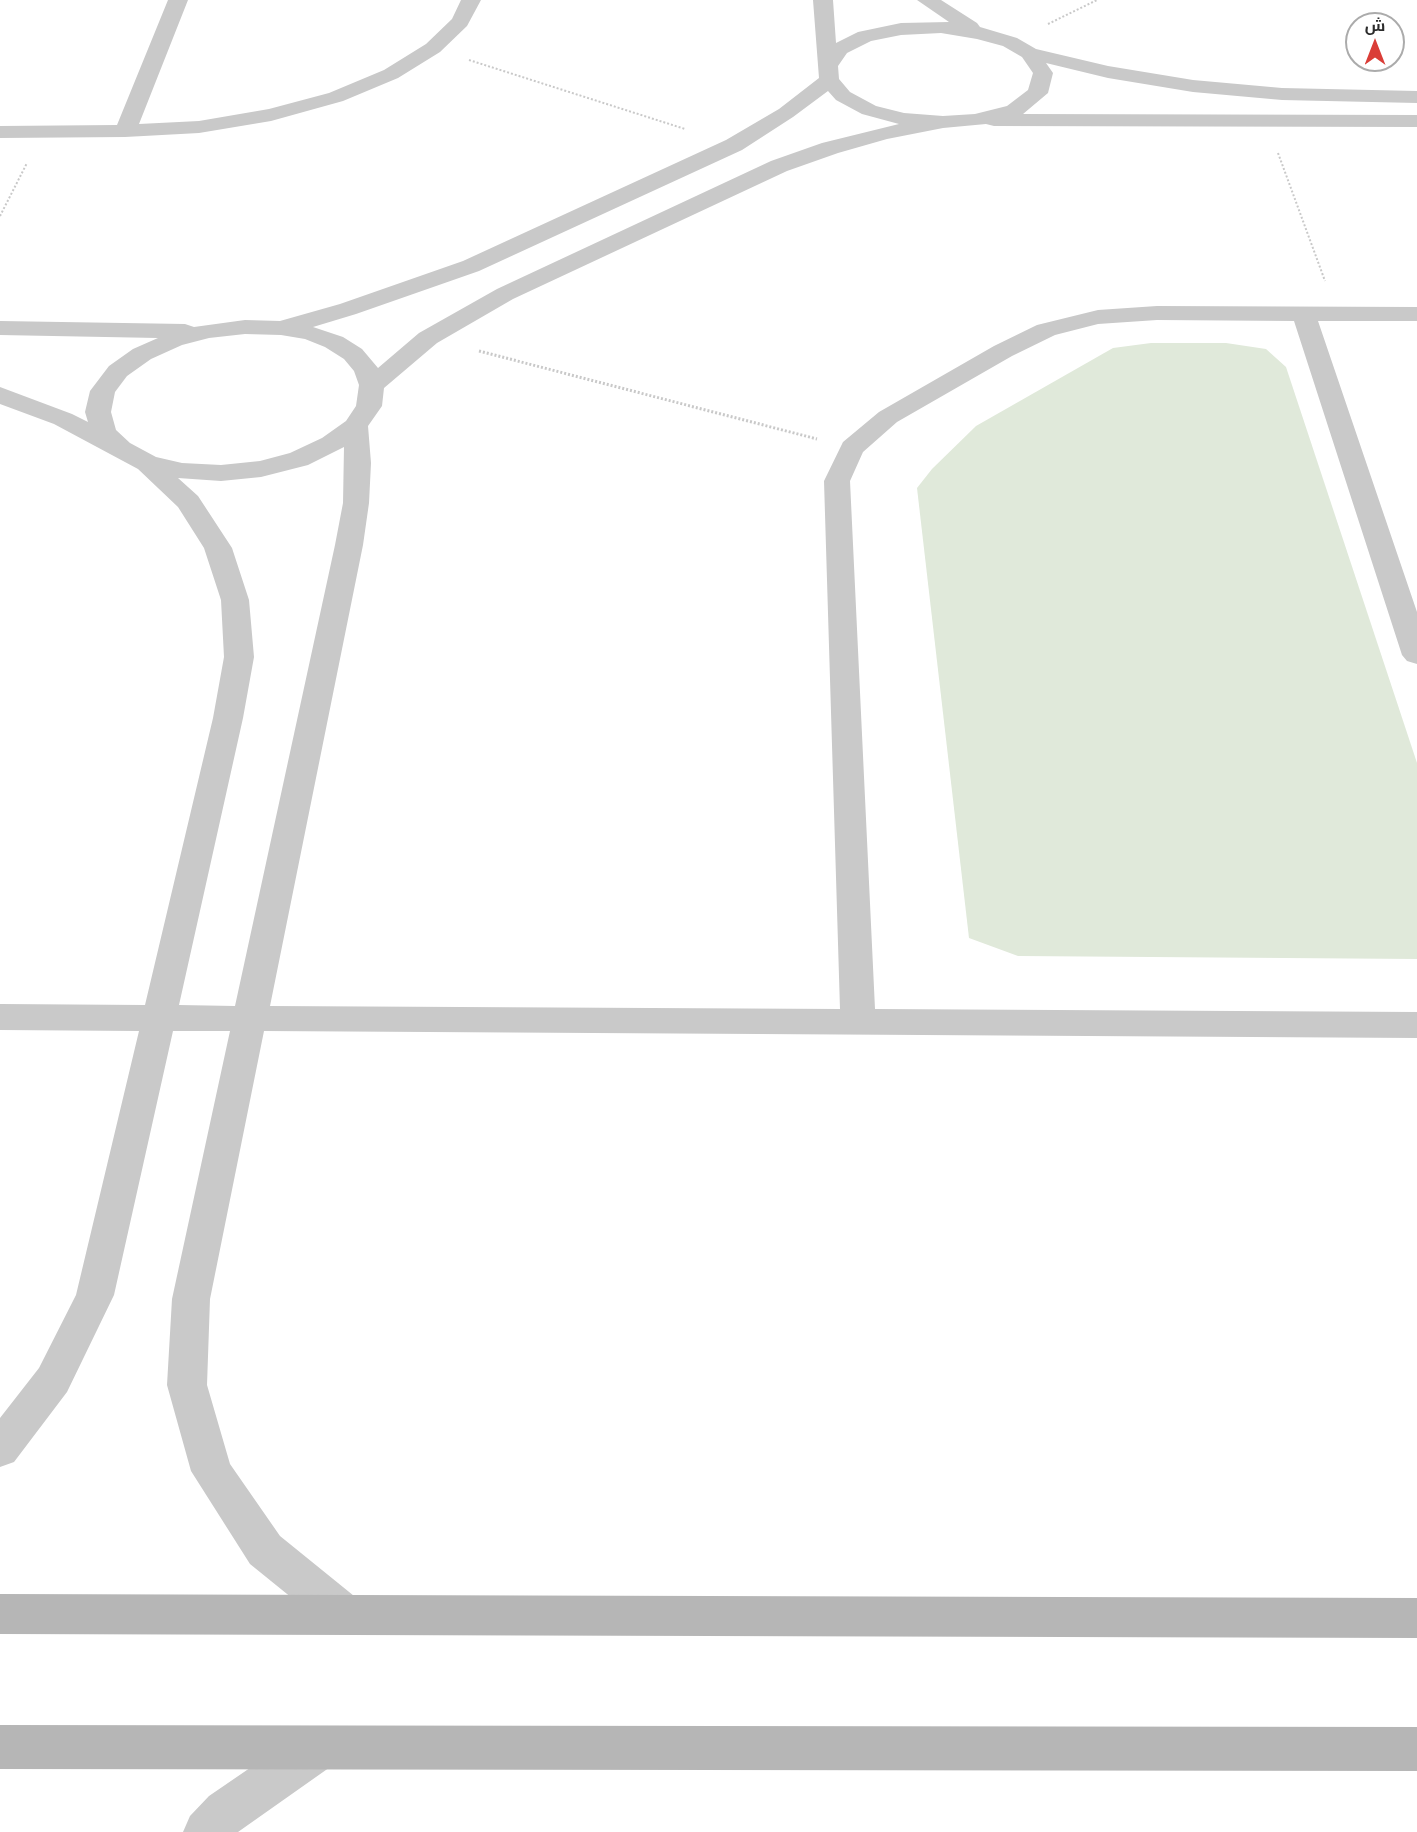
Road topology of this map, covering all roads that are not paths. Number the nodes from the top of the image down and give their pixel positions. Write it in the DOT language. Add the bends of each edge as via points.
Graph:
graph roads {
  1 [pos="178,0"];
  2 [pos="471,0"];
  3 [pos="823,0"];
  4 [pos="927,0"];
  5 [pos="980,33"];
  6 [pos="1029,53"];
  7 [pos="829,73"];
  8 [pos="1417,97"];
  9 [pos="975,120"];
  10 [pos="1417,121"];
  11 [pos="943,122"];
  12 [pos="0,132"];
  13 [pos="125,132"];
  14 [pos="1304,314"];
  15 [pos="1417,314"];
  16 [pos="0,328"];
  17 [pos="281,328"];
  18 [pos="208,331"];
  19 [pos="372,385"];
  20 [pos="0,395"];
  21 [pos="355,426"];
  22 [pos="134,456"];
  23 [pos="1417,655"];
  24 [pos="0,1017"];
  25 [pos="159,1017"];
  26 [pos="249,1017"];
  27 [pos="858,1022"];
  28 [pos="1417,1025"];
  29 [pos="0,1449"];
  30 [pos="0,1614"];
  31 [pos="344,1614"];
  32 [pos="1417,1618"];
  33 [pos="0,1747"];
  34 [pos="317,1749"];
  35 [pos="1417,1749"];
  36 [pos="206,1832"];
  1 -- 13 [label="street"];
  2 -- 13 [label="street" via="460,22 433,48 391,74 336,97 271,115 199,127"];
  3 -- 7 [label="street"];
  4 -- 5 [label="street"];
  5 -- 6 [label="street" via="1010,42"];
  5 -- 7 [label="street" via="941,27 865,36 840,49"];
  6 -- 8 [label="street" via="1108,72 1193,86 1282,94"];
  6 -- 9 [label="street" via="1044,73 1038,93 1014,110"];
  7 -- 11 [label="street" via="843,96 869,110 904,119"];
  7 -- 17 [label="street" via="786,113 734,145 471,266"];
  9 -- 10 [label="street"];
  9 -- 11 [label="street"];
  11 -- 19 [label="street" via="885,133 779,166 505,294 428,338"];
  12 -- 13 [label="street"];
  14 -- 15 [label="street"];
  14 -- 23 [label="street"];
  14 -- 27 [label="street" via="1157,313 1098,317 1046,330 888,417 852,448 837,481"];
  16 -- 18 [label="street"];
  17 -- 18 [label="street"];
  17 -- 19 [label="street" via="334,342 353,354 366,369"];
  18 -- 22 [label="street" via="173,340 142,354 118,371 103,391 98,412 104,432"];
  19 -- 21 [label="street" via="369,406"];
  20 -- 22 [label="street" via="63,419"];
  21 -- 22 [label="street" via="331,444 261,469 182,471"];
  21 -- 26 [label="street" via="356,503 349,545"];
  22 -- 25 [label="street" via="188,502 218,548 235,600 239,657"];
  24 -- 25 [label="street"];
  25 -- 26 [label="street"];
  25 -- 29 [label="street" via="95,1295 53,1380"];
  26 -- 27 [label="street"];
  26 -- 31 [label="street" via="191,1299 187,1385 212,1471 258,1540 265,1550"];
  27 -- 28 [label="street"];
  30 -- 31 [label="street"];
  31 -- 32 [label="street"];
  33 -- 34 [label="street"];
  34 -- 35 [label="street"];
  34 -- 36 [label="street" via="225,1812"];
}
